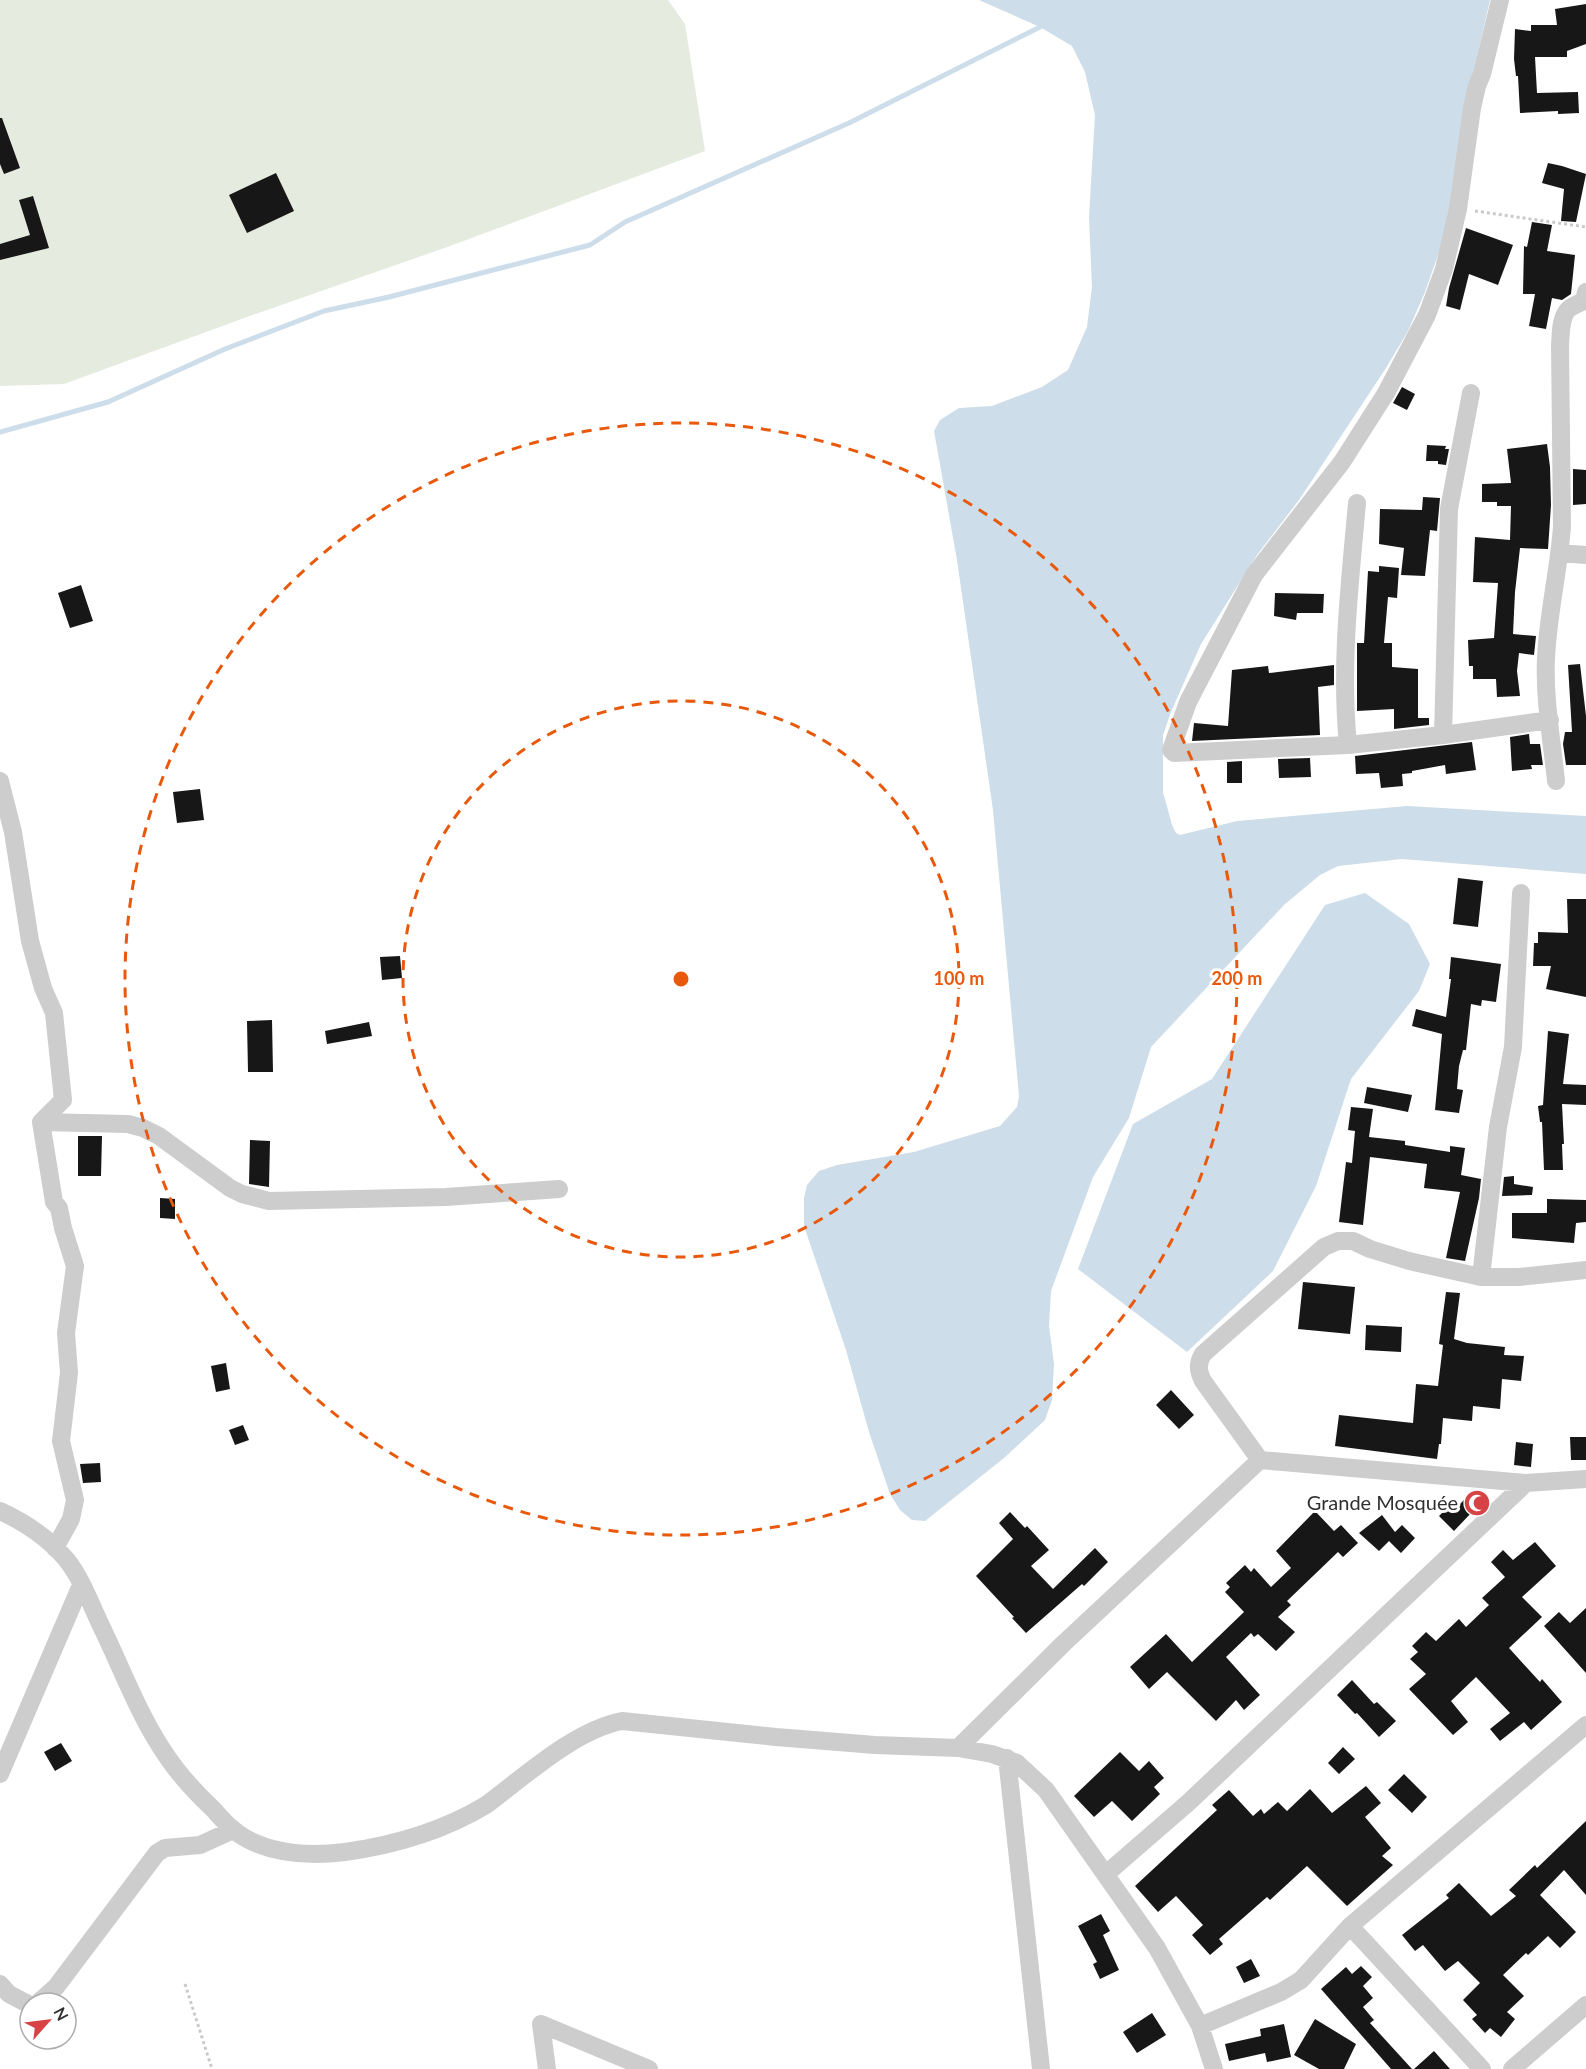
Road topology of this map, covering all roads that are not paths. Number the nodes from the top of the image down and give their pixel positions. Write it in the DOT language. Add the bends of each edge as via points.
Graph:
graph roads {
  1 [pos="1500,0"];
  2 [pos="1586,292"];
  3 [pos="1471,393"];
  4 [pos="1357,502"];
  5 [pos="1560,553"];
  6 [pos="1586,555"];
  7 [pos="1550,720"];
  8 [pos="1443,735"];
  9 [pos="1348,745"];
  10 [pos="0,781"];
  11 [pos="1556,782"];
  12 [pos="1521,893"];
  13 [pos="41,1122"];
  14 [pos="559,1189"];
  15 [pos="1586,1270"];
  16 [pos="1481,1277"];
  17 [pos="1260,1460"];
  18 [pos="1586,1479"];
  19 [pos="1526,1483"];
  20 [pos="0,1511"];
  21 [pos="55,1548"];
  22 [pos="81,1585"];
  23 [pos="1586,1725"];
  24 [pos="958,1748"];
  25 [pos="1007,1758"];
  26 [pos="0,1774"];
  27 [pos="233,1830"];
  28 [pos="1106,1874"];
  29 [pos="1350,1926"];
  30 [pos="0,1984"];
  31 [pos="52,1991"];
  32 [pos="18,1999"];
  33 [pos="1586,2005"];
  34 [pos="1200,2026"];
  35 [pos="547,2069"];
  36 [pos="648,2069"];
  37 [pos="1041,2069"];
  38 [pos="1214,2069"];
  39 [pos="1482,2069"];
  40 [pos="1512,2069"];
  1 -- 9 [label="street" via="1472,108 1458,208 1444,269 1427,315 1386,393 1342,462 1254,575 1188,702 1171,750 1174,753"];
  2 -- 5 [label="street" via="1584,301 1571,306 1562,323"];
  3 -- 8 [label="street" via="1449,509"];
  4 -- 9 [label="street" via="1344,650"];
  5 -- 6 [label="street"];
  5 -- 7 [label="street" via="1546,657"];
  7 -- 8 [label="street"];
  7 -- 11 [label="street"];
  8 -- 9 [label="street"];
  10 -- 13 [label="street" via="13,832 30,941 54,1013 63,1100"];
  12 -- 16 [label="street" via="1513,1047 1497,1137"];
  13 -- 14 [label="street" via="128,1124 143,1128 230,1188 270,1201 446,1197"];
  13 -- 21 [label="street" via="54,1202 75,1266 66,1333 69,1373 61,1442 75,1500 71,1519"];
  15 -- 16 [label="street"];
  16 -- 17 [label="street" via="1409,1261 1353,1241 1323,1247 1198,1361 1203,1381"];
  17 -- 19 [label="street"];
  17 -- 24 [label="street"];
  18 -- 19 [label="street"];
  19 -- 28 [label="street" via="1198,1794"];
  20 -- 21 [label="street"];
  21 -- 22 [label="street"];
  22 -- 26 [label="street"];
  22 -- 27 [label="street" via="166,1756"];
  23 -- 29 [label="street"];
  24 -- 25 [label="street"];
  24 -- 27 [label="street" via="787,1738 622,1721 583,1733 472,1814 397,1843 334,1853 296,1854 267,1847"];
  25 -- 28 [label="street" via="1046,1790"];
  25 -- 37 [label="street"];
  27 -- 31 [label="street" via="200,1845 165,1848 157,1853"];
  28 -- 34 [label="street" via="1156,1948"];
  29 -- 34 [label="street" via="1295,1984"];
  29 -- 39 [label="street"];
  30 -- 32 [label="street"];
  33 -- 40 [label="street"];
  34 -- 38 [label="street"];
  35 -- 36 [label="street" via="541,2024"];
}
